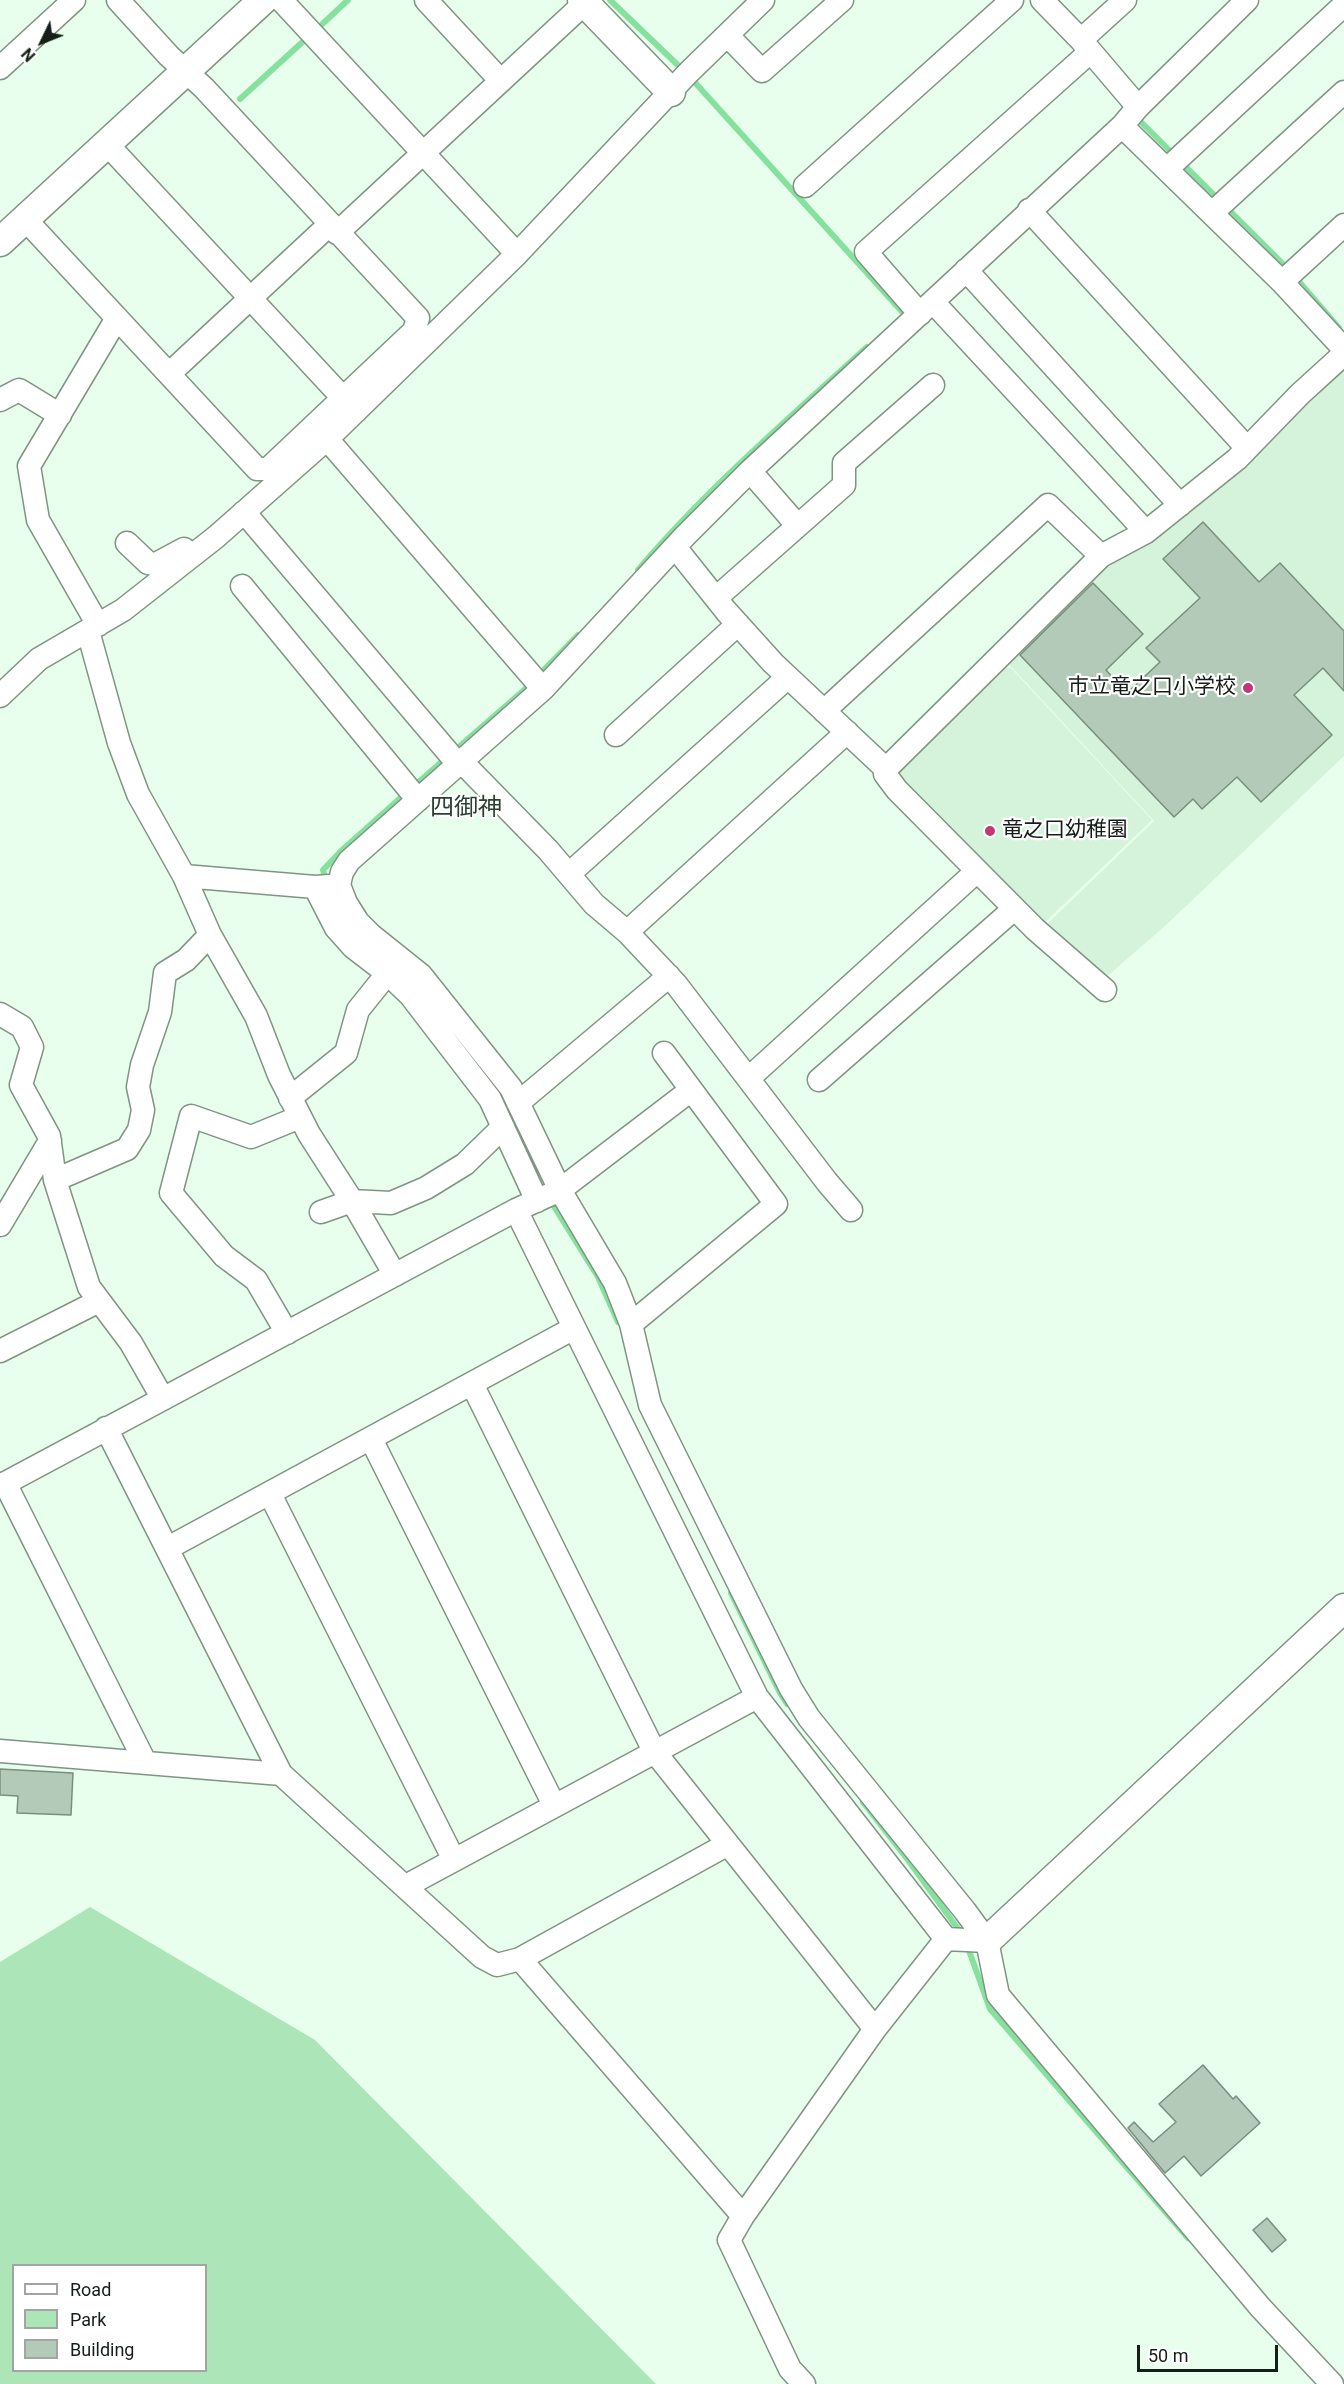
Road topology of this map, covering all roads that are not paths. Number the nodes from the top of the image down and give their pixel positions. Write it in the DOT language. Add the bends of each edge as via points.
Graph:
graph roads {
  1 [pos="74,0"];
  2 [pos="118,0"];
  3 [pos="263,0"];
  4 [pos="281,0"];
  5 [pos="426,0"];
  6 [pos="763,0"];
  7 [pos="842,0"];
  8 [pos="1012,0"];
  9 [pos="1042,0"];
  10 [pos="1125,0"];
  11 [pos="1247,0"];
  12 [pos="585,1"];
  13 [pos="1344,5"];
  14 [pos="728,36"];
  15 [pos="1086,46"];
  16 [pos="0,68"];
  17 [pos="185,70"];
  18 [pos="501,81"];
  19 [pos="681,81"];
  20 [pos="1344,92"];
  21 [pos="1138,107"];
  22 [pos="1122,126"];
  23 [pos="106,143"];
  24 [pos="422,153"];
  25 [pos="1174,163"];
  26 [pos="806,186"];
  27 [pos="1219,207"];
  28 [pos="1029,210"];
  29 [pos="25,219"];
  30 [pos="1344,225"];
  31 [pos="333,229"];
  32 [pos="0,242"];
  33 [pos="517,254"];
  34 [pos="966,270"];
  35 [pos="1288,276"];
  36 [pos="250,299"];
  37 [pos="927,308"];
  38 [pos="117,318"];
  39 [pos="1344,349"];
  40 [pos="1344,354"];
  41 [pos="169,374"];
  42 [pos="933,385"];
  43 [pos="343,398"];
  44 [pos="0,400"];
  45 [pos="60,415"];
  46 [pos="327,439"];
  47 [pos="1247,448"];
  48 [pos="750,471"];
  49 [pos="1180,505"];
  50 [pos="244,512"];
  51 [pos="797,525"];
  52 [pos="1146,532"];
  53 [pos="216,537"];
  54 [pos="127,543"];
  55 [pos="675,547"];
  56 [pos="1101,556"];
  57 [pos="242,586"];
  58 [pos="716,597"];
  59 [pos="738,624"];
  60 [pos="93,628"];
  61 [pos="788,678"];
  62 [pos="537,682"];
  63 [pos="0,695"];
  64 [pos="824,711"];
  65 [pos="847,732"];
  66 [pos="616,735"];
  67 [pos="454,758"];
  68 [pos="886,769"];
  69 [pos="411,792"];
  70 [pos="977,871"];
  71 [pos="569,874"];
  72 [pos="184,876"];
  73 [pos="326,886"];
  74 [pos="1014,909"];
  75 [pos="627,932"];
  76 [pos="210,935"];
  77 [pos="394,965"];
  78 [pos="669,976"];
  79 [pos="1105,990"];
  80 [pos="0,1014"];
  81 [pos="664,1053"];
  82 [pos="749,1078"];
  83 [pos="819,1080"];
  84 [pos="691,1090"];
  85 [pos="518,1103"];
  86 [pos="295,1107"];
  87 [pos="503,1127"];
  88 [pos="50,1141"];
  89 [pos="55,1180"];
  90 [pos="560,1190"];
  91 [pos="352,1200"];
  92 [pos="537,1201"];
  93 [pos="516,1210"];
  94 [pos="851,1210"];
  95 [pos="321,1212"];
  96 [pos="0,1225"];
  97 [pos="394,1275"];
  98 [pos="99,1301"];
  99 [pos="631,1324"];
  100 [pos="574,1328"];
  101 [pos="287,1333"];
  102 [pos="0,1351"];
  103 [pos="472,1384"];
  104 [pos="163,1399"];
  105 [pos="106,1428"];
  106 [pos="371,1439"];
  107 [pos="3,1485"];
  108 [pos="270,1494"];
  109 [pos="168,1548"];
  110 [pos="1344,1608"];
  111 [pos="756,1697"];
  112 [pos="1,1748"];
  113 [pos="654,1751"];
  114 [pos="145,1762"];
  115 [pos="281,1774"];
  116 [pos="554,1805"];
  117 [pos="728,1844"];
  118 [pos="454,1860"];
  119 [pos="406,1886"];
  120 [pos="946,1939"];
  121 [pos="987,1941"];
  122 [pos="520,1959"];
  123 [pos="875,2029"];
  124 [pos="743,2216"];
  125 [pos="804,2384"];
  126 [pos="1332,2384"];
  1 -- 16 [label="street"];
  2 -- 17 [label="street"];
  3 -- 17 [label="street"];
  4 -- 24 [label="street"];
  5 -- 18 [label="street"];
  6 -- 14 [label="street"];
  7 -- 14 [label="street" via="762,72"];
  8 -- 26 [label="street"];
  9 -- 15 [label="street"];
  10 -- 15 [label="street"];
  11 -- 21 [label="street"];
  12 -- 18 [label="street"];
  12 -- 19 [label="street"];
  13 -- 25 [label="street"];
  14 -- 19 [label="street"];
  15 -- 21 [label="street"];
  15 -- 37 [label="street" via="866,252"];
  17 -- 23 [label="street"];
  17 -- 31 [label="street"];
  18 -- 24 [label="street"];
  19 -- 33 [label="street"];
  20 -- 27 [label="street"];
  21 -- 22 [label="street"];
  22 -- 25 [label="street"];
  22 -- 28 [label="street"];
  23 -- 29 [label="street"];
  23 -- 36 [label="street"];
  24 -- 31 [label="street"];
  24 -- 33 [label="street"];
  25 -- 27 [label="street"];
  27 -- 35 [label="street"];
  28 -- 34 [label="street"];
  28 -- 47 [label="street"];
  29 -- 32 [label="street"];
  29 -- 38 [label="street"];
  30 -- 35 [label="street"];
  31 -- 36 [label="street"];
  31 -- 43 [label="street" via="418,318 414,331"];
  33 -- 46 [label="street"];
  34 -- 37 [label="street"];
  34 -- 49 [label="street"];
  35 -- 39 [label="street"];
  36 -- 41 [label="street"];
  36 -- 43 [label="street"];
  37 -- 48 [label="street"];
  37 -- 52 [label="street"];
  38 -- 41 [label="street"];
  38 -- 45 [label="street"];
  40 -- 47 [label="street"];
  41 -- 43 [label="street" via="256,469 268,469"];
  42 -- 51 [label="street" via="844,464 844,485"];
  44 -- 45 [label="street" via="19,390"];
  45 -- 60 [label="street" via="28,466 38,520"];
  46 -- 50 [label="street"];
  46 -- 62 [label="street"];
  47 -- 49 [label="street"];
  48 -- 51 [label="street"];
  48 -- 55 [label="street"];
  49 -- 52 [label="street"];
  50 -- 53 [label="street"];
  50 -- 67 [label="street"];
  51 -- 58 [label="street"];
  52 -- 56 [label="street"];
  53 -- 54 [label="street" via="182,549 156,564 148,563"];
  53 -- 60 [label="street" via="123,610"];
  55 -- 58 [label="street"];
  55 -- 62 [label="street"];
  56 -- 64 [label="street" via="1048,505"];
  56 -- 68 [label="street"];
  57 -- 69 [label="street"];
  58 -- 59 [label="street"];
  59 -- 61 [label="street"];
  59 -- 66 [label="street"];
  60 -- 63 [label="street" via="39,659"];
  60 -- 72 [label="street" via="119,743 138,794"];
  61 -- 64 [label="street"];
  61 -- 71 [label="street"];
  62 -- 67 [label="street"];
  64 -- 65 [label="street"];
  65 -- 68 [label="street"];
  65 -- 75 [label="street"];
  67 -- 69 [label="street"];
  67 -- 71 [label="street"];
  68 -- 70 [label="street" via="885,774 897,790"];
  69 -- 73 [label="street"];
  70 -- 74 [label="street"];
  70 -- 82 [label="street"];
  71 -- 75 [label="street" via="594,904"];
  72 -- 73 [label="street"];
  72 -- 76 [label="street"];
  73 -- 77 [label="street" via="336,928 353,947"];
  74 -- 79 [label="street"];
  74 -- 83 [label="street"];
  75 -- 78 [label="street"];
  76 -- 86 [label="street" via="256,1016"];
  76 -- 89 [label="street" via="186,960 165,973 160,1012 138,1088 143,1110 139,1130 127,1149"];
  77 -- 85 [label="street" via="421,975 511,1088"];
  77 -- 86 [label="street" via="358,1011 345,1053"];
  77 -- 87 [label="street" via="410,995 490,1099"];
  78 -- 82 [label="street"];
  78 -- 85 [label="street"];
  80 -- 88 [label="street" via="22,1027 32,1047 21,1084"];
  81 -- 84 [label="street"];
  82 -- 94 [label="street"];
  84 -- 90 [label="street"];
  84 -- 99 [label="street" via="776,1204"];
  85 -- 90 [label="street"];
  86 -- 91 [label="street"];
  86 -- 101 [label="street" via="251,1137 191,1116 171,1192 224,1256 256,1280"];
  87 -- 91 [label="street" via="465,1164 426,1188 391,1203"];
  87 -- 92 [label="street"];
  88 -- 89 [label="street"];
  88 -- 96 [label="street"];
  89 -- 98 [label="street" via="89,1287"];
  90 -- 92 [label="street"];
  90 -- 99 [label="street" via="615,1283"];
  91 -- 95 [label="street"];
  91 -- 97 [label="street"];
  92 -- 93 [label="street"];
  93 -- 97 [label="street"];
  93 -- 100 [label="street"];
  97 -- 101 [label="street"];
  98 -- 102 [label="street"];
  98 -- 104 [label="street" via="131,1343"];
  99 -- 121 [label="street" via="650,1405 791,1689 809,1718"];
  100 -- 103 [label="street"];
  100 -- 111 [label="street"];
  101 -- 104 [label="street"];
  103 -- 106 [label="street"];
  103 -- 113 [label="street"];
  104 -- 105 [label="street"];
  105 -- 107 [label="street"];
  105 -- 109 [label="street"];
  106 -- 108 [label="street"];
  106 -- 116 [label="street"];
  107 -- 114 [label="street"];
  108 -- 109 [label="street"];
  108 -- 118 [label="street"];
  109 -- 115 [label="street"];
  110 -- 121 [label="street"];
  111 -- 113 [label="street"];
  111 -- 120 [label="street"];
  112 -- 114 [label="street"];
  113 -- 116 [label="street"];
  113 -- 117 [label="street"];
  114 -- 115 [label="street"];
  115 -- 119 [label="street"];
  116 -- 118 [label="street"];
  117 -- 122 [label="street"];
  117 -- 123 [label="street"];
  118 -- 119 [label="street"];
  119 -- 122 [label="street" via="482,1957 497,1965"];
  120 -- 121 [label="street"];
  120 -- 123 [label="street"];
  121 -- 126 [label="street" via="999,1995 1260,2307"];
  122 -- 124 [label="street"];
  123 -- 124 [label="street"];
  124 -- 125 [label="street" via="729,2240 790,2369"];
}
